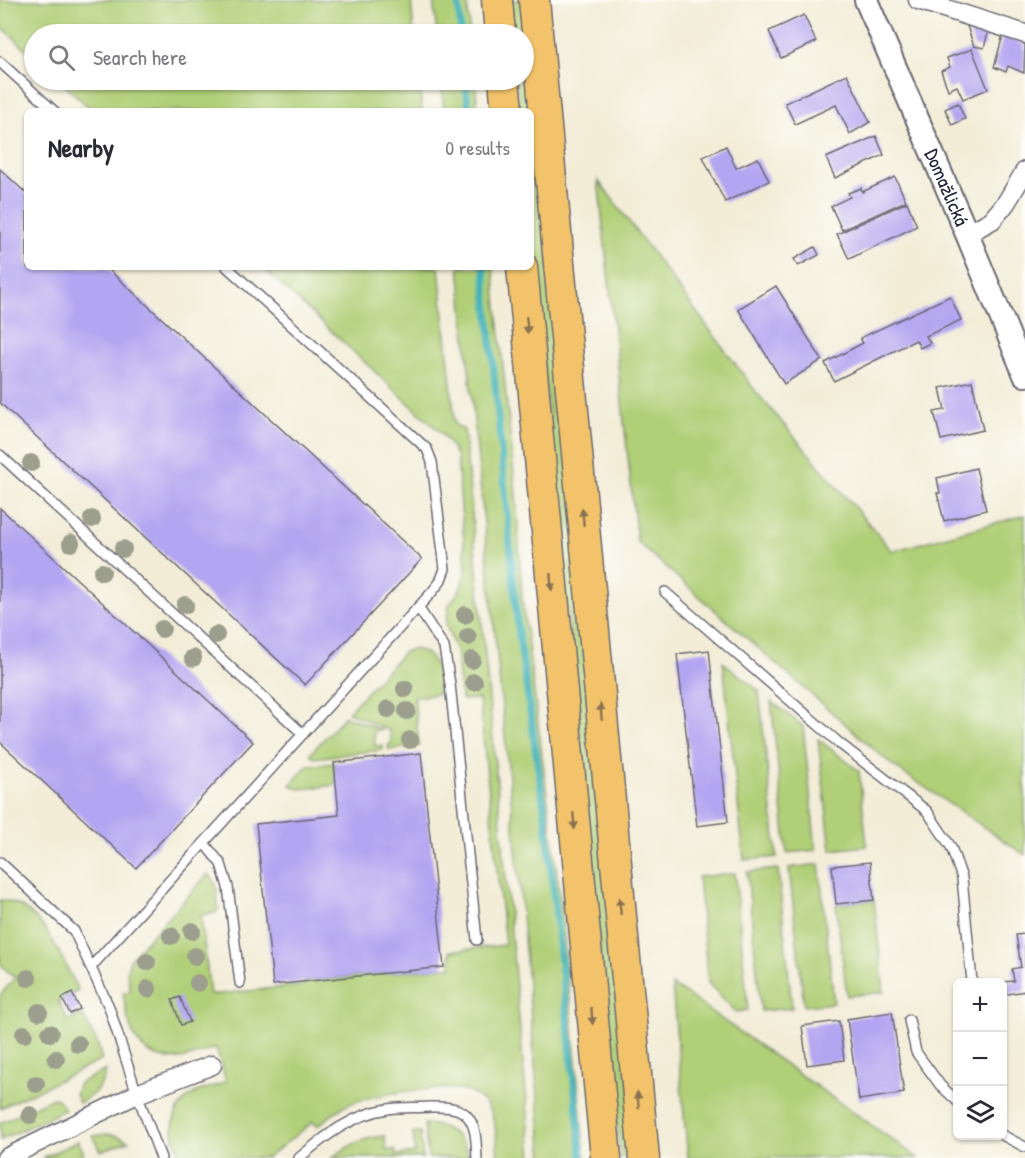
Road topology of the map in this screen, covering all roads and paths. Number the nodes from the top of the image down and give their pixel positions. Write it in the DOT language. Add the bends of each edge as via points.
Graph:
graph roads {
  1 [pos="497,0"];
  2 [pos="534,0"];
  3 [pos="866,0"];
  4 [pos="918,0"];
  5 [pos="499,24"];
  6 [pos="1025,34"];
  7 [pos="0,62"];
  8 [pos="24,84"];
  9 [pos="31,90"];
  10 [pos="505,90"];
  11 [pos="51,108"];
  12 [pos="507,108"];
  13 [pos="1025,171"];
  14 [pos="967,234"];
  15 [pos="229,270"];
  16 [pos="522,270"];
  17 [pos="1025,375"];
  18 [pos="0,455"];
  19 [pos="665,592"];
  20 [pos="418,607"];
  21 [pos="303,734"];
  22 [pos="204,843"];
  23 [pos="0,862"];
  24 [pos="477,940"];
  25 [pos="91,967"];
  26 [pos="972,978"];
  27 [pos="240,983"];
  28 [pos="909,1020"];
  29 [pos="212,1065"];
  30 [pos="137,1094"];
  31 [pos="953,1098"];
  32 [pos="1007,1138"];
  33 [pos="1025,1147"];
  34 [pos="6,1158"];
  35 [pos="161,1158"];
  36 [pos="299,1158"];
  37 [pos="477,1158"];
  38 [pos="606,1158"];
  39 [pos="644,1158"];
  1 -- 5 [label="highway"];
  39 -- 2 [label="highway, one-way"];
  3 -- 14 [label="street, Domažlická"];
  4 -- 6 [label="street"];
  7 -- 8 [label="lane"];
  9 -- 11 [label="lane"];
  10 -- 12 [label="highway"];
  13 -- 14 [label="street" via="992,220"];
  14 -- 17 [label="street, Domažlická"];
  15 -- 20 [label="lane" via="427,449 432,462 445,569 440,582"];
  16 -- 38 [label="highway, one-way"];
  18 -- 21 [label="lane"];
  19 -- 26 [label="lane" via="839,743 927,811 951,847 962,878"];
  20 -- 21 [label="lane"];
  20 -- 24 [label="lane" via="444,647"];
  21 -- 22 [label="lane"];
  22 -- 25 [label="lane"];
  22 -- 27 [label="lane" via="221,864 228,886"];
  23 -- 25 [label="lane" via="74,932"];
  25 -- 30 [label="lane" via="109,1007"];
  28 -- 31 [label="lane" via="916,1052"];
  29 -- 30 [label="street"];
  30 -- 34 [label="street"];
  30 -- 35 [label="lane"];
  32 -- 33 [label="lane"];
  36 -- 37 [label="lane" via="353,1119 388,1108 442,1107 462,1111 470,1119"];
}
